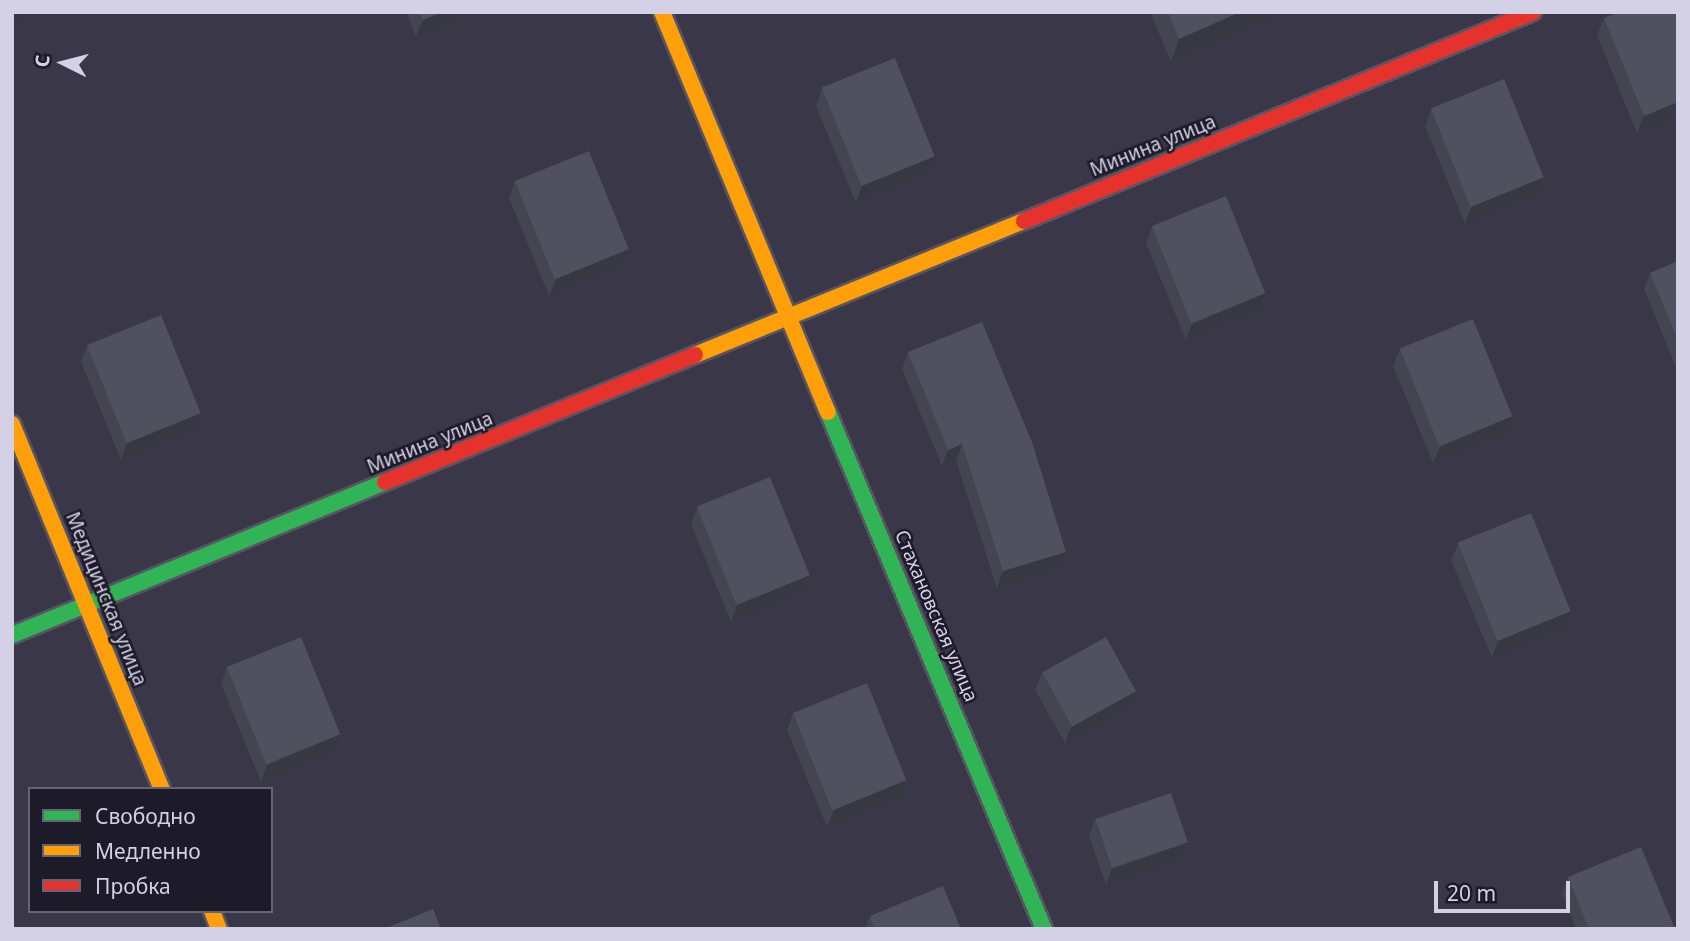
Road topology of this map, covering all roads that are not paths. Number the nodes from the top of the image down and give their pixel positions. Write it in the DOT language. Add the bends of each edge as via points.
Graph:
graph roads {
  1 [pos="662,12"];
  2 [pos="1533,12"];
  3 [pos="789,319"];
  4 [pos="12,424"];
  5 [pos="86,605"];
  6 [pos="12,635"];
  7 [pos="161,787"];
  8 [pos="1044,929"];
  1 -- 3 [label="street"];
  2 -- 3 [label="street, Минина улица"];
  3 -- 5 [label="street, Минина улица"];
  3 -- 8 [label="street, Стахановская улица"];
  4 -- 5 [label="street, Медицинская улица"];
  5 -- 6 [label="street, Минина улица"];
  5 -- 7 [label="street, Медицинская улица"];
}
